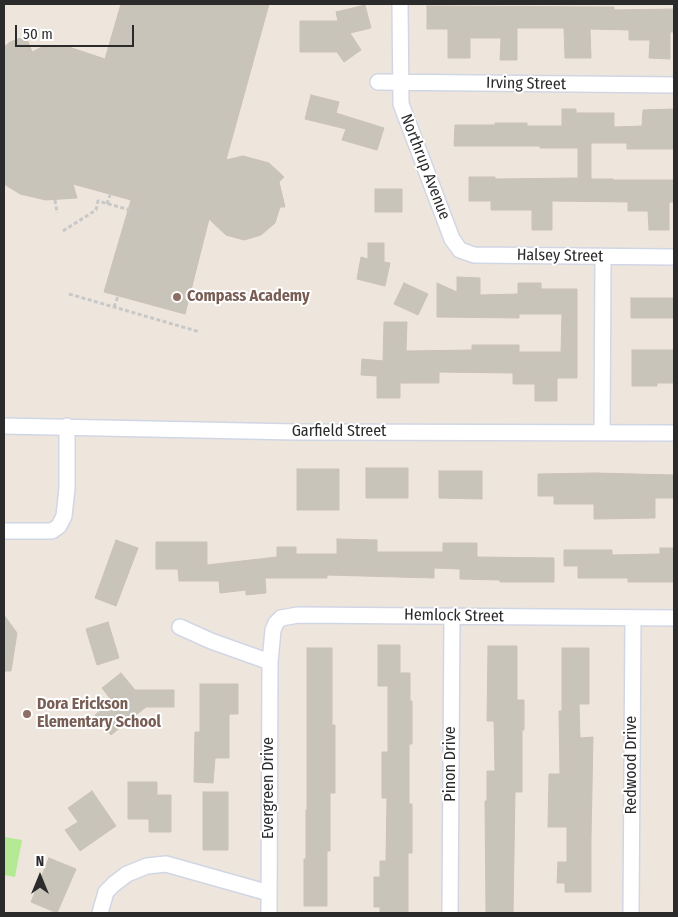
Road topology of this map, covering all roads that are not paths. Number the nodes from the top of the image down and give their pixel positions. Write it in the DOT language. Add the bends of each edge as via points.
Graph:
graph roads {
  1 [pos="400,4"];
  2 [pos="378,82"];
  3 [pos="400,82"];
  4 [pos="674,86"];
  5 [pos="452,239"];
  6 [pos="603,257"];
  7 [pos="674,257"];
  8 [pos="4,426"];
  9 [pos="67,426"];
  10 [pos="602,432"];
  11 [pos="674,433"];
  12 [pos="4,530"];
  13 [pos="452,616"];
  14 [pos="633,618"];
  15 [pos="674,618"];
  16 [pos="180,628"];
  17 [pos="270,662"];
  18 [pos="269,893"];
  19 [pos="100,913"];
  20 [pos="269,913"];
  21 [pos="450,913"];
  22 [pos="631,913"];
  1 -- 3 [label="street, Northrup Avenue"];
  2 -- 3 [label="street, Irving Street"];
  3 -- 4 [label="street, Irving Street"];
  3 -- 5 [label="street, Northrup Avenue" via="401,104"];
  5 -- 6 [label="street, Halsey Street" via="460,250 474,255"];
  6 -- 7 [label="street, Halsey Street"];
  6 -- 10 [label="street"];
  8 -- 9 [label="street, Garfield Street"];
  9 -- 10 [label="street, Garfield Street" via="296,432"];
  9 -- 12 [label="street" via="67,488 64,516 59,526 52,531"];
  10 -- 11 [label="street, Garfield Street"];
  13 -- 14 [label="street, Hemlock Street"];
  13 -- 17 [label="street, Hemlock Street" via="298,615 281,618 273,630"];
  13 -- 21 [label="street, Pinon Drive"];
  14 -- 15 [label="street, Hemlock Street"];
  14 -- 22 [label="street, Redwood Drive"];
  16 -- 17 [label="street"];
  17 -- 18 [label="street, Evergreen Drive"];
  18 -- 19 [label="street" via="166,864 148,866 127,874 114,884 106,892"];
  18 -- 20 [label="street, Evergreen Drive"];
}
